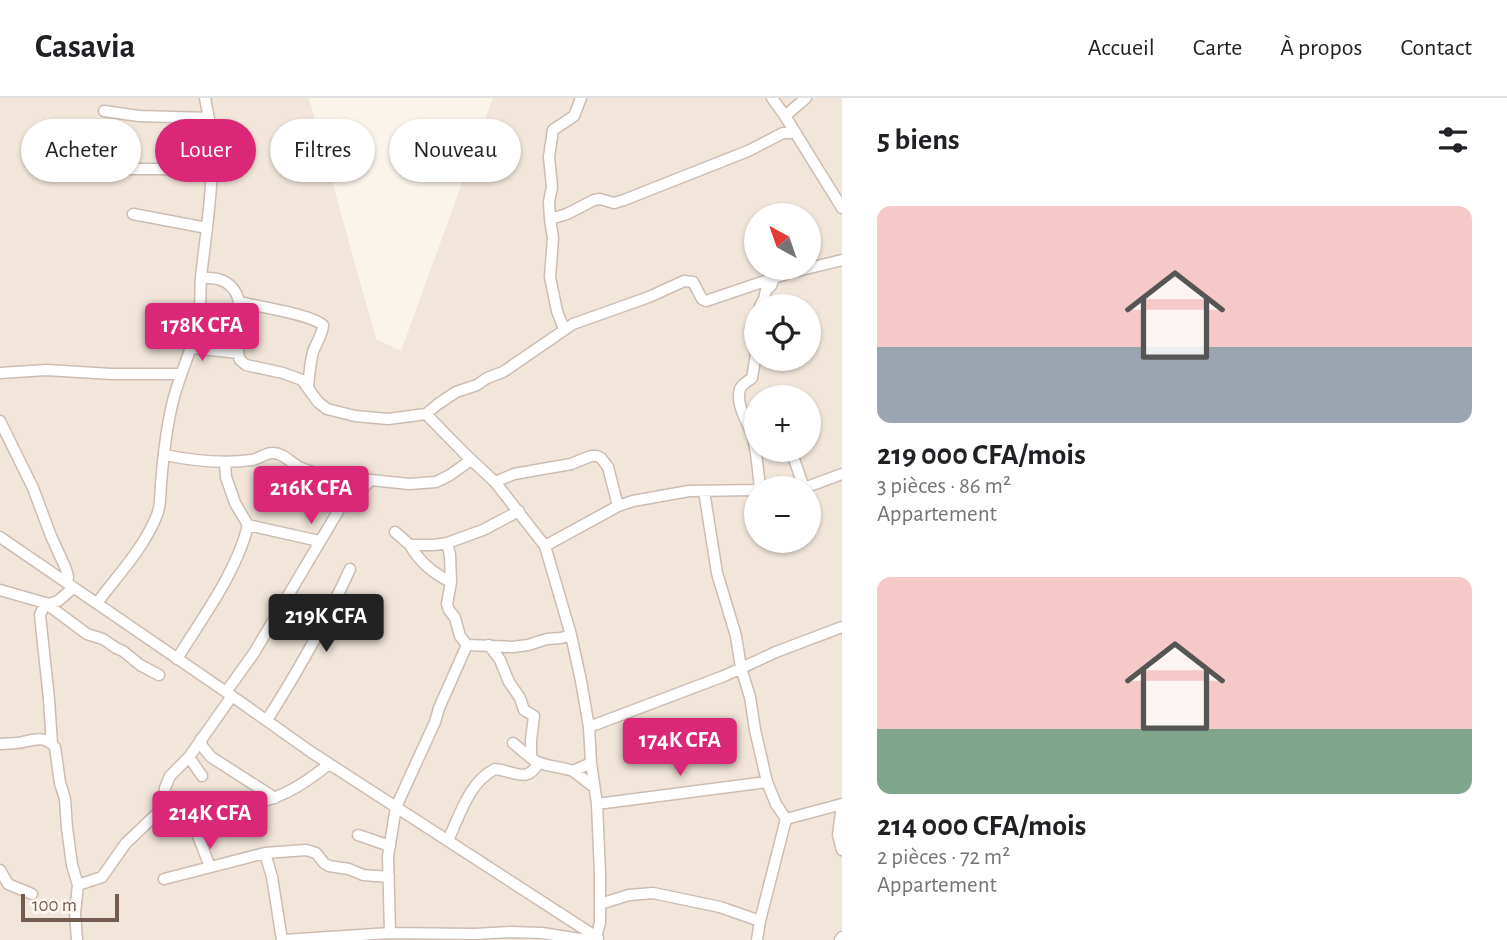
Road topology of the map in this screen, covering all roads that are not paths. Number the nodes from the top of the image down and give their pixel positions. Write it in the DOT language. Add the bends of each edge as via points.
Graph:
graph roads {
  1 [pos="205,98"];
  2 [pos="581,98"];
  3 [pos="772,98"];
  4 [pos="805,99"];
  5 [pos="104,111"];
  6 [pos="785,116"];
  7 [pos="209,118"];
  8 [pos="796,133"];
  9 [pos="212,182"];
  10 [pos="842,208"];
  11 [pos="133,214"];
  12 [pos="550,219"];
  13 [pos="207,228"];
  14 [pos="842,260"];
  15 [pos="821,265"];
  16 [pos="201,277"];
  17 [pos="768,280"];
  18 [pos="240,302"];
  19 [pos="564,330"];
  20 [pos="192,348"];
  21 [pos="238,354"];
  22 [pos="753,371"];
  23 [pos="0,373"];
  24 [pos="181,374"];
  25 [pos="308,387"];
  26 [pos="744,413"];
  27 [pos="426,414"];
  28 [pos="0,421"];
  29 [pos="165,455"];
  30 [pos="471,460"];
  31 [pos="795,462"];
  32 [pos="225,463"];
  33 [pos="842,474"];
  34 [pos="351,478"];
  35 [pos="371,480"];
  36 [pos="495,482"];
  37 [pos="744,490"];
  38 [pos="704,491"];
  39 [pos="618,506"];
  40 [pos="340,508"];
  41 [pos="519,511"];
  42 [pos="248,525"];
  43 [pos="395,532"];
  44 [pos="0,537"];
  45 [pos="319,541"];
  46 [pos="447,543"];
  47 [pos="410,545"];
  48 [pos="545,547"];
  49 [pos="350,569"];
  50 [pos="451,582"];
  51 [pos="70,586"];
  52 [pos="0,590"];
  53 [pos="97,603"];
  54 [pos="47,604"];
  55 [pos="842,627"];
  56 [pos="572,635"];
  57 [pos="467,645"];
  58 [pos="489,645"];
  59 [pos="177,659"];
  60 [pos="741,668"];
  61 [pos="159,676"];
  62 [pos="229,693"];
  63 [pos="267,720"];
  64 [pos="589,727"];
  65 [pos="201,739"];
  66 [pos="513,743"];
  67 [pos="0,744"];
  68 [pos="52,744"];
  69 [pos="188,757"];
  70 [pos="534,760"];
  71 [pos="591,763"];
  72 [pos="329,764"];
  73 [pos="573,771"];
  74 [pos="202,776"];
  75 [pos="767,782"];
  76 [pos="594,786"];
  77 [pos="275,798"];
  78 [pos="597,804"];
  79 [pos="842,804"];
  80 [pos="166,805"];
  81 [pos="183,807"];
  82 [pos="396,807"];
  83 [pos="786,819"];
  84 [pos="358,835"];
  85 [pos="448,840"];
  86 [pos="390,846"];
  87 [pos="842,850"];
  88 [pos="265,853"];
  89 [pos="210,867"];
  90 [pos="0,870"];
  91 [pos="388,877"];
  92 [pos="164,880"];
  93 [pos="78,885"];
  94 [pos="32,894"];
  95 [pos="600,904"];
  96 [pos="760,921"];
  97 [pos="390,933"];
  98 [pos="404,937"];
  99 [pos="475,937"];
  100 [pos="592,939"];
  101 [pos="77,940"];
  102 [pos="283,940"];
  103 [pos="757,940"];
  1 -- 7 [label="street"];
  2 -- 12 [label="street" via="574,116 553,130"];
  3 -- 6 [label="street"];
  4 -- 6 [label="street"];
  5 -- 7 [label="street"];
  6 -- 8 [label="street"];
  8 -- 10 [label="street"];
  8 -- 12 [label="street" via="783,133 738,156 624,200 594,200"];
  9 -- 13 [label="street"];
  11 -- 13 [label="street"];
  12 -- 19 [label="street" via="550,277"];
  13 -- 16 [label="street"];
  14 -- 15 [label="street"];
  16 -- 18 [label="street" via="226,283"];
  16 -- 20 [label="street"];
  17 -- 19 [label="street" via="706,301 693,282 684,281"];
  18 -- 21 [label="street"];
  18 -- 25 [label="street" via="323,325"];
  19 -- 27 [label="street" via="503,372 456,392"];
  20 -- 21 [label="street"];
  20 -- 24 [label="street"];
  21 -- 25 [label="street" via="246,365 283,373"];
  22 -- 26 [label="street" via="752,379 740,389"];
  23 -- 24 [label="street"];
  24 -- 29 [label="street"];
  25 -- 27 [label="street" via="327,409 355,416 388,419"];
  27 -- 30 [label="street"];
  28 -- 51 [label="street" via="33,488"];
  29 -- 32 [label="street"];
  29 -- 53 [label="street" via="157,514"];
  30 -- 35 [label="street" via="436,482"];
  30 -- 36 [label="street"];
  31 -- 33 [label="street" via="804,488"];
  32 -- 34 [label="street" via="273,453 312,472"];
  32 -- 42 [label="street" via="235,503"];
  34 -- 35 [label="street"];
  34 -- 40 [label="street"];
  35 -- 40 [label="street"];
  36 -- 39 [label="street" via="597,456 608,467"];
  36 -- 41 [label="street"];
  37 -- 38 [label="street"];
  38 -- 39 [label="street"];
  38 -- 60 [label="street" via="717,573"];
  39 -- 48 [label="street"];
  40 -- 45 [label="street"];
  41 -- 46 [label="street"];
  41 -- 48 [label="street"];
  42 -- 45 [label="street"];
  42 -- 59 [label="street" via="233,566"];
  43 -- 47 [label="street"];
  44 -- 51 [label="street"];
  45 -- 62 [label="street"];
  46 -- 47 [label="street"];
  46 -- 50 [label="street"];
  47 -- 50 [label="street" via="433,572"];
  48 -- 56 [label="street"];
  49 -- 63 [label="street" via="312,647"];
  50 -- 57 [label="street" via="447,604"];
  51 -- 53 [label="street"];
  51 -- 54 [label="street" via="58,601"];
  52 -- 54 [label="street"];
  53 -- 59 [label="street"];
  54 -- 61 [label="street" via="87,634 124,651"];
  54 -- 68 [label="street" via="40,615"];
  55 -- 60 [label="street"];
  56 -- 58 [label="street" via="513,647"];
  56 -- 64 [label="street"];
  57 -- 58 [label="street"];
  57 -- 82 [label="street"];
  58 -- 70 [label="street" via="524,710 534,716"];
  59 -- 62 [label="street"];
  60 -- 64 [label="street"];
  60 -- 75 [label="street"];
  62 -- 63 [label="street"];
  62 -- 65 [label="street"];
  63 -- 72 [label="street"];
  64 -- 71 [label="street"];
  65 -- 69 [label="street"];
  65 -- 77 [label="street" via="211,757"];
  66 -- 70 [label="street"];
  67 -- 68 [label="street" via="37,738"];
  68 -- 93 [label="street"];
  69 -- 74 [label="street"];
  69 -- 80 [label="street" via="167,782"];
  70 -- 73 [label="street"];
  70 -- 85 [label="street" via="533,772 527,775 495,769 485,775 466,800"];
  71 -- 73 [label="street"];
  71 -- 76 [label="street"];
  72 -- 77 [label="street" via="307,782"];
  72 -- 82 [label="street"];
  73 -- 76 [label="street"];
  75 -- 78 [label="street"];
  75 -- 83 [label="street"];
  76 -- 78 [label="street"];
  77 -- 81 [label="street" via="238,805 209,799"];
  78 -- 95 [label="street"];
  79 -- 83 [label="street"];
  79 -- 87 [label="street" via="838,835"];
  80 -- 81 [label="street"];
  80 -- 93 [label="street" via="126,844 102,877"];
  81 -- 89 [label="street"];
  82 -- 85 [label="street"];
  82 -- 86 [label="street"];
  83 -- 96 [label="street"];
  84 -- 86 [label="street"];
  85 -- 100 [label="street"];
  86 -- 91 [label="street"];
  88 -- 89 [label="street"];
  88 -- 91 [label="street" via="306,850 329,866"];
  88 -- 102 [label="street"];
  89 -- 92 [label="street"];
  90 -- 94 [label="street" via="8,884"];
  91 -- 97 [label="street"];
  93 -- 101 [label="street"];
  95 -- 96 [label="street" via="653,893"];
  95 -- 100 [label="street" via="600,923"];
  96 -- 103 [label="street"];
  97 -- 98 [label="street"];
  97 -- 102 [label="street"];
  98 -- 99 [label="street"];
  99 -- 100 [label="street" via="531,933"];
}
